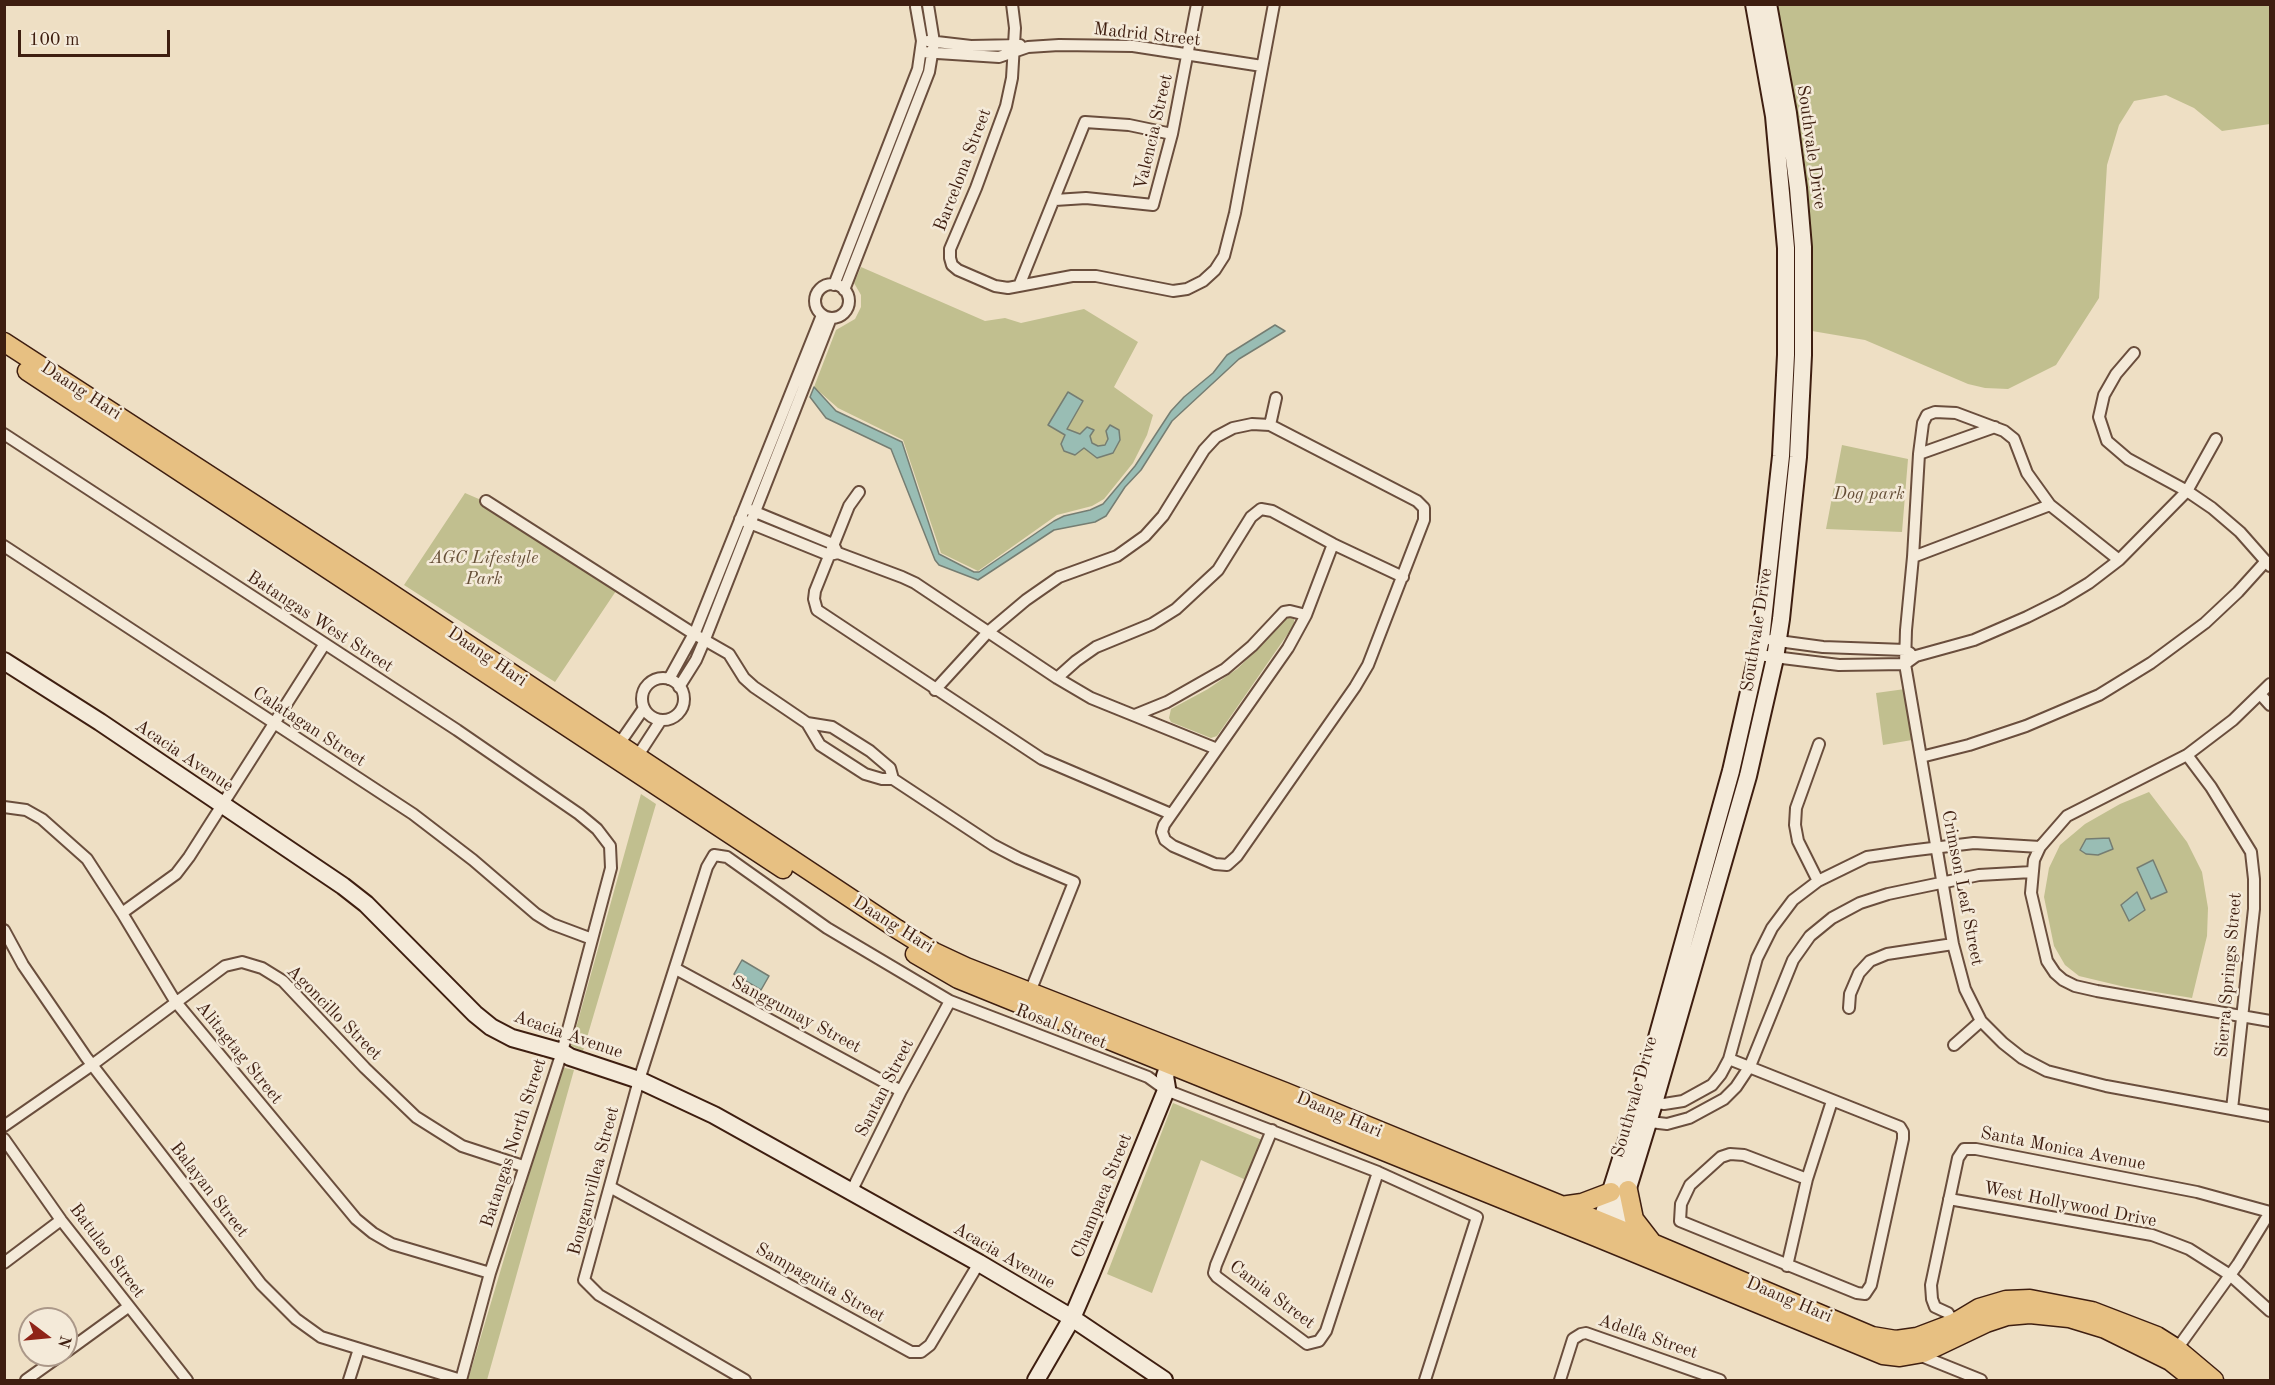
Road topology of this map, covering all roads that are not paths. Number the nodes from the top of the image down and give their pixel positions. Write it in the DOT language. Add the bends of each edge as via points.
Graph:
graph roads {
  1 [pos="1012,4"];
  2 [pos="1197,4"];
  3 [pos="1274,4"];
  4 [pos="1754,4"];
  5 [pos="1768,4"];
  6 [pos="928,5"];
  7 [pos="916,8"];
  8 [pos="922,40"];
  9 [pos="934,48"];
  10 [pos="1015,49"];
  11 [pos="922,52"];
  12 [pos="1188,56"];
  13 [pos="1262,66"];
  14 [pos="1172,134"];
  15 [pos="1055,200"];
  16 [pos="834,285"];
  17 [pos="1019,286"];
  18 [pos="844,290"];
  19 [pos="827,317"];
  20 [pos="4,342"];
  21 [pos="2134,353"];
  22 [pos="4,356"];
  23 [pos="1276,398"];
  24 [pos="1270,425"];
  25 [pos="1995,427"];
  26 [pos="4,434"];
  27 [pos="2216,439"];
  28 [pos="1919,454"];
  29 [pos="2187,491"];
  30 [pos="859,492"];
  31 [pos="486,501"];
  32 [pos="2050,505"];
  33 [pos="750,509"];
  34 [pos="745,521"];
  35 [pos="1333,544"];
  36 [pos="4,546"];
  37 [pos="833,551"];
  38 [pos="1913,557"];
  39 [pos="2119,560"];
  40 [pos="2268,563"];
  41 [pos="1402,577"];
  42 [pos="1306,615"];
  43 [pos="988,632"];
  44 [pos="694,634"];
  45 [pos="705,639"];
  46 [pos="324,645"];
  47 [pos="1768,648"];
  48 [pos="1905,650"];
  49 [pos="1916,656"];
  50 [pos="4,661"];
  51 [pos="1905,664"];
  52 [pos="1057,678"];
  53 [pos="669,679"];
  54 [pos="2271,684"];
  55 [pos="679,687"];
  56 [pos="935,690"];
  57 [pos="2260,694"];
  58 [pos="2271,705"];
  59 [pos="644,708"];
  60 [pos="1135,715"];
  61 [pos="661,720"];
  62 [pos="807,723"];
  63 [pos="274,724"];
  64 [pos="856,743"];
  65 [pos="1819,744"];
  66 [pos="1217,749"];
  67 [pos="615,750"];
  68 [pos="2187,755"];
  69 [pos="1921,757"];
  70 [pos="845,761"];
  71 [pos="633,762"];
  72 [pos="893,778"];
  73 [pos="221,805"];
  74 [pos="4,807"];
  75 [pos="1171,814"];
  76 [pos="610,846"];
  77 [pos="1937,846"];
  78 [pos="2040,847"];
  79 [pos="2032,872"];
  80 [pos="1818,881"];
  81 [pos="1943,881"];
  82 [pos="122,913"];
  83 [pos="4,930"];
  84 [pos="592,939"];
  85 [pos="1953,944"];
  86 [pos="676,969"];
  87 [pos="1030,992"];
  88 [pos="175,1001"];
  89 [pos="950,1001"];
  90 [pos="1849,1008"];
  91 [pos="2244,1016"];
  92 [pos="1981,1021"];
  93 [pos="2271,1021"];
  94 [pos="1954,1046"];
  95 [pos="562,1052"];
  96 [pos="1729,1059"];
  97 [pos="92,1065"];
  98 [pos="1750,1066"];
  99 [pos="1174,1072"];
  100 [pos="639,1080"];
  101 [pos="901,1090"];
  102 [pos="1647,1101"];
  103 [pos="1832,1101"];
  104 [pos="2232,1109"];
  105 [pos="2271,1116"];
  106 [pos="1641,1121"];
  107 [pos="4,1126"];
  108 [pos="1272,1130"];
  109 [pos="4,1139"];
  110 [pos="523,1166"];
  111 [pos="1378,1172"];
  112 [pos="1807,1179"];
  113 [pos="610,1187"];
  114 [pos="1619,1191"];
  115 [pos="851,1192"];
  116 [pos="1949,1199"];
  117 [pos="1561,1206"];
  118 [pos="2270,1212"];
  119 [pos="61,1220"];
  120 [pos="1606,1232"];
  121 [pos="1652,1242"];
  122 [pos="4,1263"];
  123 [pos="979,1263"];
  124 [pos="1787,1266"];
  125 [pos="490,1273"];
  126 [pos="2230,1275"];
  127 [pos="128,1307"];
  128 [pos="2271,1311"];
  129 [pos="1072,1318"];
  130 [pos="1957,1329"];
  131 [pos="1870,1342"];
  132 [pos="78,1343"];
  133 [pos="358,1349"];
  134 [pos="1906,1355"];
  135 [pos="2173,1355"];
  136 [pos="44,1367"];
  137 [pos="26,1380"];
  138 [pos="187,1380"];
  139 [pos="349,1380"];
  140 [pos="461,1380"];
  141 [pos="746,1380"];
  142 [pos="1036,1380"];
  143 [pos="1164,1380"];
  144 [pos="1425,1380"];
  145 [pos="1560,1380"];
  146 [pos="1720,1380"];
  147 [pos="1981,1380"];
  148 [pos="2194,1380"];
  149 [pos="2214,1380"];
  1 -- 10 [label="street, Barcelona Street"];
  2 -- 12 [label="street, Valencia Street"];
  3 -- 13 [label="street, Barcelona Street"];
  4 -- 47 [label="street, Southvale Drive" via="1774,116 1786,248 1786,354"];
  5 -- 47 [label="street, Southvale Drive" via="1798,188 1803,355 1794,512"];
  6 -- 9 [label="street"];
  7 -- 8 [label="street"];
  8 -- 9 [label="street, Madrid Street"];
  8 -- 11 [label="street"];
  9 -- 10 [label="street, Madrid Street" via="999,57"];
  9 -- 11 [label="street, Madrid Street"];
  9 -- 18 [label="street" via="921,96"];
  10 -- 12 [label="street, Madrid Street" via="1133,46"];
  10 -- 17 [label="street, Barcelona Street" via="1006,106 950,249 950,258 958,270 995,286"];
  11 -- 16 [label="street"];
  12 -- 13 [label="street, Madrid Street"];
  12 -- 14 [label="street, Valencia Street"];
  13 -- 17 [label="street, Barcelona Street" via="1230,238 1224,256 1203,281 1173,291 1096,276 1071,276"];
  14 -- 15 [label="street" via="1129,125 1085,122"];
  14 -- 15 [label="street, Valencia Street" via="1153,205 1086,198"];
  15 -- 17 [label="street"];
  16 -- 18 [label="street"];
  16 -- 19 [label="street" via="816,295 817,310"];
  18 -- 19 [label="street" via="847,308 843,314"];
  19 -- 33 [label="street"];
  20 -- 67 [label="main road, Daang Hari" via="371,580"];
  21 -- 29 [label="street" via="2104,395 2099,417 2107,441 2128,459"];
  22 -- 67 [label="main road, Daang Hari"];
  23 -- 24 [label="street"];
  24 -- 41 [label="street" via="1421,504 1424,520"];
  24 -- 43 [label="street" via="1233,428 1216,437 1145,536 1117,556 1059,577"];
  25 -- 28 [label="street"];
  25 -- 28 [label="street, Crimson Leaf Street" via="1956,413 1935,412 1923,423"];
  25 -- 32 [label="street" via="2014,439 2027,473"];
  26 -- 46 [label="street, Batangas West Street"];
  27 -- 29 [label="street"];
  28 -- 38 [label="street, Crimson Leaf Street"];
  29 -- 39 [label="street"];
  29 -- 40 [label="street" via="2240,532"];
  30 -- 37 [label="street" via="849,506"];
  31 -- 44 [label="street"];
  32 -- 38 [label="street"];
  32 -- 39 [label="street"];
  33 -- 34 [label="street"];
  33 -- 37 [label="street"];
  34 -- 37 [label="street"];
  34 -- 44 [label="street"];
  34 -- 45 [label="street"];
  35 -- 41 [label="street"];
  35 -- 42 [label="street"];
  35 -- 52 [label="street" via="1272,511 1261,509 1218,570 1176,609 1152,624 1096,647"];
  36 -- 63 [label="street, Calatagan Street"];
  37 -- 43 [label="street" via="915,583"];
  37 -- 56 [label="street" via="815,591 817,610"];
  38 -- 48 [label="street, Crimson Leaf Street"];
  39 -- 49 [label="street" via="2089,583 2028,617 1974,640"];
  40 -- 69 [label="street" via="2205,623 2099,695 2026,726"];
  41 -- 75 [label="street" via="1379,642 1355,687 1232,861 1221,866 1165,840 1162,832"];
  42 -- 60 [label="street" via="1284,612 1225,669 1183,694"];
  42 -- 66 [label="street" via="1288,648"];
  43 -- 52 [label="street"];
  43 -- 56 [label="street"];
  44 -- 45 [label="street"];
  44 -- 53 [label="street"];
  45 -- 55 [label="street"];
  45 -- 62 [label="street" via="729,654 754,687"];
  46 -- 63 [label="street"];
  46 -- 76 [label="street, Batangas West Street" via="579,813"];
  47 -- 48 [label="street"];
  47 -- 51 [label="street" via="1839,665"];
  47 -- 102 [label="street, Southvale Drive" via="1748,776"];
  48 -- 49 [label="street"];
  48 -- 51 [label="street, Crimson Leaf Street"];
  49 -- 51 [label="street"];
  50 -- 73 [label="street, Acacia Avenue"];
  51 -- 69 [label="street, Crimson Leaf Street"];
  52 -- 60 [label="street" via="1091,698"];
  53 -- 55 [label="street"];
  53 -- 59 [label="street" via="650,683 642,695"];
  54 -- 57 [label="street"];
  55 -- 61 [label="street" via="684,699 680,712"];
  56 -- 75 [label="street" via="1042,759"];
  57 -- 58 [label="street"];
  57 -- 68 [label="street"];
  59 -- 61 [label="street" via="651,717"];
  59 -- 67 [label="street"];
  60 -- 66 [label="street"];
  61 -- 71 [label="street"];
  62 -- 64 [label="street" via="832,727"];
  62 -- 70 [label="street" via="820,745"];
  63 -- 73 [label="street"];
  63 -- 84 [label="street, Calatagan Street" via="413,814 537,914"];
  64 -- 70 [label="street" via="841,745"];
  64 -- 70 [label="street" via="862,749 860,758"];
  64 -- 72 [label="street" via="881,759"];
  65 -- 80 [label="street" via="1796,808 1795,825 1798,841"];
  66 -- 75 [label="street"];
  67 -- 71 [label="main road, Daang Hari"];
  68 -- 78 [label="street" via="2067,816"];
  68 -- 91 [label="street, Sierra Springs Street" via="2251,852 2254,909"];
  69 -- 77 [label="street, Crimson Leaf Street"];
  70 -- 72 [label="street" via="865,774"];
  71 -- 87 [label="main road, Daang Hari" via="934,952"];
  71 -- 99 [label="main road, Daang Hari" via="884,935 958,979"];
  72 -- 87 [label="street" via="993,845 1074,882"];
  73 -- 82 [label="street" via="176,874"];
  73 -- 95 [label="street, Acacia Avenue" via="366,904 491,1027 512,1038"];
  74 -- 82 [label="street, Alitagtag Street" via="26,810 58,832 87,860"];
  76 -- 84 [label="street, Batangas North Street" via="610,868"];
  77 -- 78 [label="street" via="1974,843"];
  77 -- 80 [label="street" via="1867,858"];
  77 -- 81 [label="street, Crimson Leaf Street"];
  78 -- 79 [label="street"];
  79 -- 81 [label="street"];
  79 -- 91 [label="street" via="2031,893 2047,961 2063,980 2097,991"];
  80 -- 96 [label="street" via="1781,913 1767,938 1750,979"];
  81 -- 85 [label="street, Crimson Leaf Street"];
  81 -- 98 [label="street" via="1860,903 1810,936 1793,960"];
  82 -- 88 [label="street, Alitagtag Street"];
  83 -- 97 [label="street, Balayan Street" via="23,965"];
  84 -- 95 [label="street, Batangas North Street"];
  85 -- 90 [label="street" via="1887,954 1870,961 1859,973"];
  85 -- 92 [label="street, Crimson Leaf Street" via="1965,989"];
  86 -- 89 [label="street, Rosal Street" via="714,855 727,857 827,928"];
  86 -- 100 [label="street, Rosal Street"];
  86 -- 101 [label="street, Sanggumay Street"];
  87 -- 99 [label="main road, Daang Hari"];
  88 -- 97 [label="street, Agoncillo Street"];
  88 -- 110 [label="street, Agoncillo Street" via="225,966 242,962 262,968 283,981 416,1117 462,1146"];
  88 -- 125 [label="street, Alitagtag Street" via="356,1219 392,1244"];
  89 -- 99 [label="street, Rosal Street" via="1148,1077"];
  89 -- 101 [label="street, Santan Street"];
  91 -- 93 [label="street"];
  91 -- 104 [label="street, Sierra Springs Street"];
  92 -- 94 [label="street"];
  92 -- 104 [label="street, Crimson Leaf Street" via="2022,1058 2046,1071"];
  95 -- 100 [label="street, Acacia Avenue"];
  95 -- 110 [label="street, Batangas North Street"];
  96 -- 98 [label="street"];
  96 -- 102 [label="street" via="1712,1085 1698,1094 1677,1102"];
  97 -- 107 [label="street, Agoncillo Street"];
  97 -- 133 [label="street, Balayan Street" via="261,1284 296,1319 321,1337"];
  98 -- 103 [label="street"];
  98 -- 106 [label="street" via="1724,1099 1706,1109 1667,1124"];
  99 -- 108 [label="street, Rosal Street"];
  99 -- 117 [label="main road, Daang Hari" via="1285,1092"];
  99 -- 120 [label="main road, Daang Hari"];
  99 -- 129 [label="street, Champaca Street"];
  100 -- 113 [label="street, Bouganvillea Street"];
  100 -- 115 [label="street, Acacia Avenue" via="714,1115"];
  101 -- 115 [label="street, Santan Street"];
  102 -- 106 [label="street, Southvale Drive"];
  103 -- 112 [label="street"];
  103 -- 124 [label="street" via="1900,1127 1903,1132 1871,1285 1865,1294 1857,1293"];
  104 -- 105 [label="street, Crimson Leaf Street"];
  106 -- 114 [label="street, Southvale Drive"];
  108 -- 111 [label="street, Rosal Street"];
  108 -- 111 [label="street, Camia Street" via="1215,1273 1307,1344 1319,1341 1326,1331"];
  109 -- 119 [label="street, Batulao Street"];
  110 -- 125 [label="street, Batangas North Street"];
  111 -- 144 [label="street, Rosal Street" via="1477,1216"];
  112 -- 124 [label="street"];
  112 -- 124 [label="street" via="1744,1155 1730,1154 1720,1157 1690,1185 1681,1204 1680,1221"];
  113 -- 123 [label="street, Sampaguita Street" via="911,1352 921,1352 930,1345"];
  113 -- 141 [label="street, Bouganvillea Street" via="584,1280 599,1295"];
  114 -- 117 [label="main road"];
  114 -- 120 [label="street, Southvale Drive"];
  114 -- 121 [label="main road"];
  115 -- 123 [label="street, Acacia Avenue"];
  116 -- 118 [label="street, Santa Monica Avenue" via="1960,1153 1971,1148 2197,1192"];
  116 -- 126 [label="street, West Hollywood Drive" via="2152,1235 2189,1249"];
  116 -- 130 [label="street, Santa Monica Avenue" via="1931,1292 1935,1307 1948,1313"];
  117 -- 120 [label="main road, Daang Hari"];
  118 -- 126 [label="street"];
  119 -- 122 [label="street"];
  119 -- 127 [label="street, Batulao Street"];
  120 -- 121 [label="main road, Daang Hari"];
  120 -- 131 [label="main road, Daang Hari"];
  121 -- 131 [label="main road, Daang Hari"];
  123 -- 129 [label="street, Acacia Avenue"];
  125 -- 140 [label="street, Batangas North Street"];
  126 -- 128 [label="street, West Hollywood Drive"];
  126 -- 135 [label="street"];
  127 -- 132 [label="street"];
  127 -- 138 [label="street, Batulao Street"];
  129 -- 142 [label="street, Champaca Street"];
  129 -- 143 [label="street, Acacia Avenue"];
  130 -- 134 [label="main road"];
  130 -- 134 [label="main road" via="1928,1334"];
  130 -- 135 [label="main road" via="2007,1316 2068,1318"];
  131 -- 134 [label="main road" via="1883,1355"];
  133 -- 139 [label="street"];
  133 -- 140 [label="street, Balayan Street"];
  134 -- 147 [label="street"];
  135 -- 148 [label="main road"];
  135 -- 149 [label="main road"];
  136 -- 137 [label="street"];
  145 -- 146 [label="street, Adelfa Street" via="1573,1339 1586,1333"];
}
